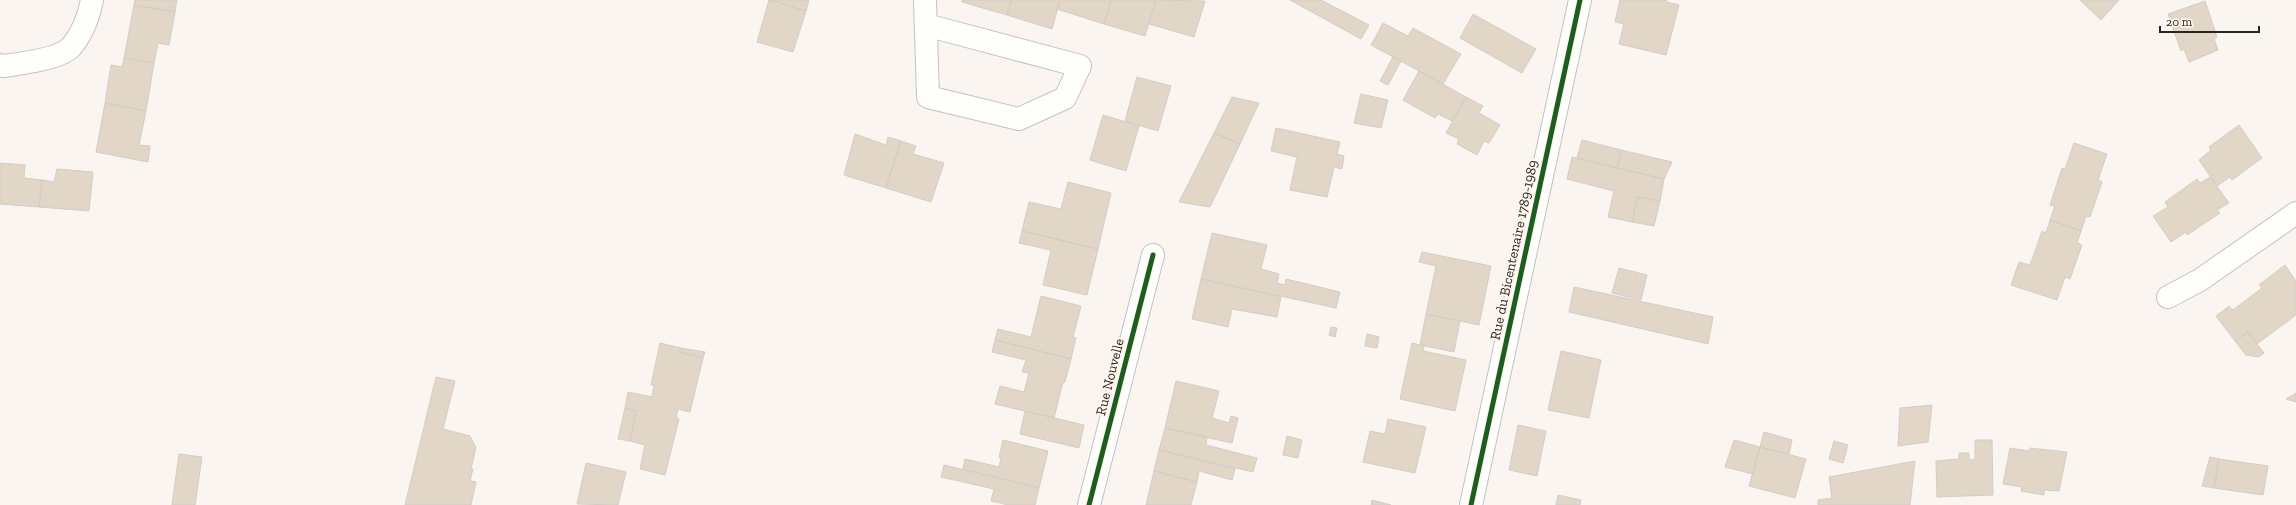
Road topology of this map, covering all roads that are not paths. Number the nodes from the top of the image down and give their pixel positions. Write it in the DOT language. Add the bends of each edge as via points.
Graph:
graph roads {
  1 [pos="92,0"];
  2 [pos="926,0"];
  3 [pos="1580,0"];
  4 [pos="926,25"];
  5 [pos="0,65"];
  6 [pos="2296,213"];
  7 [pos="1153,256"];
  8 [pos="2168,297"];
  9 [pos="1089,505"];
  10 [pos="1471,505"];
  1 -- 5 [label="street" via="89,17 70,48 39,61"];
  2 -- 4 [label="street"];
  3 -- 10 [label="street, Rue du Bicentenaire 1789-1989"];
  4 -- 4 [label="street" via="928,97 1019,119 1064,98 1080,66"];
  6 -- 8 [label="street" via="2200,280"];
  7 -- 9 [label="street, Rue Nouvelle"];
}
